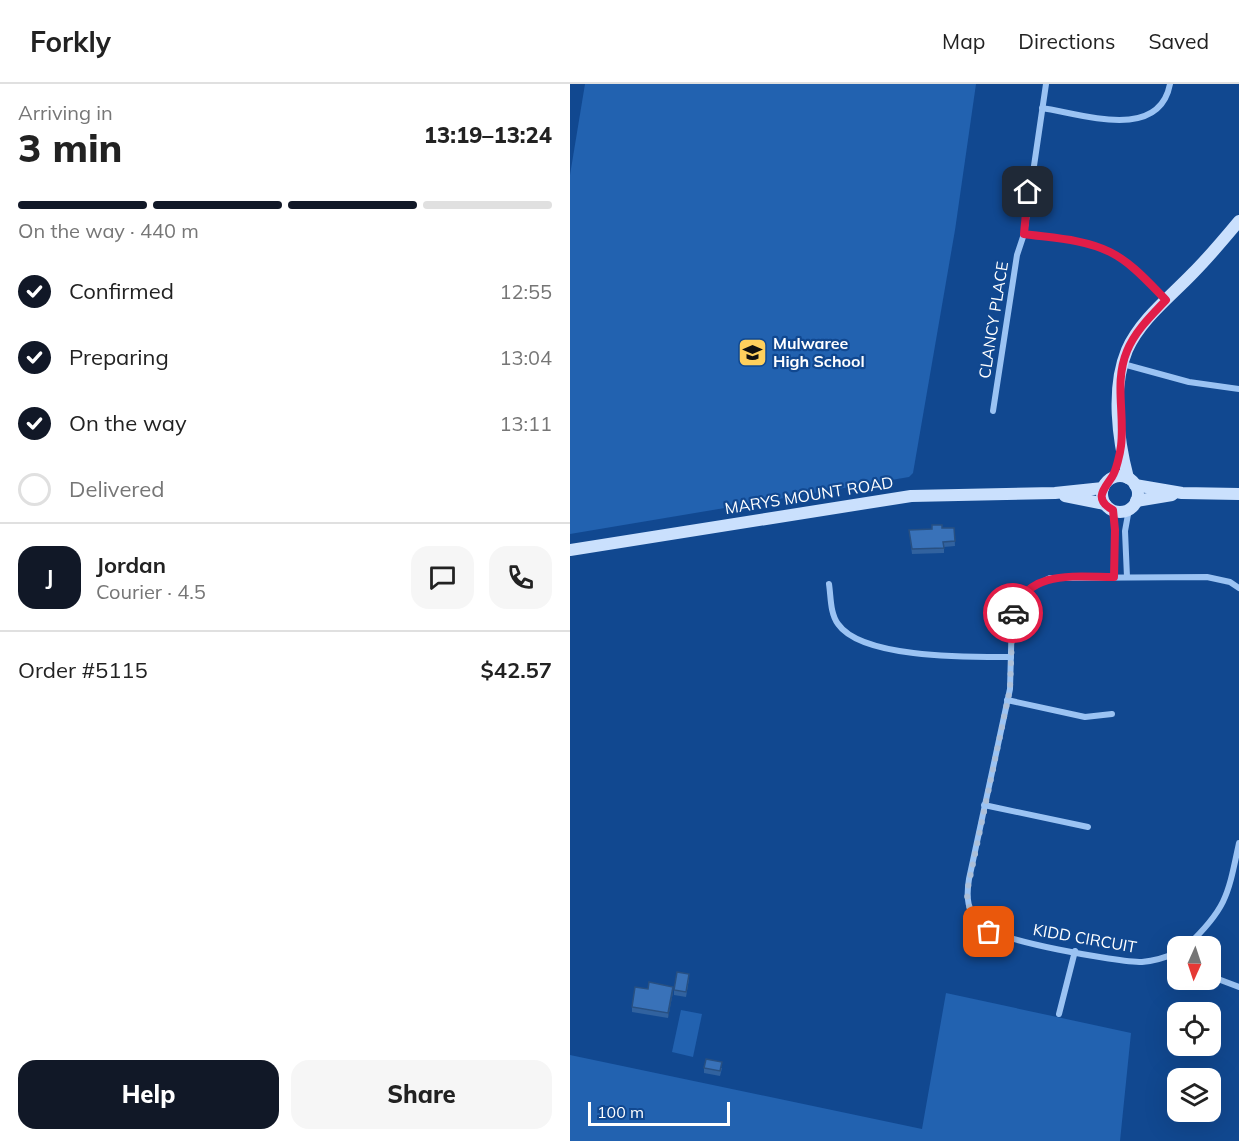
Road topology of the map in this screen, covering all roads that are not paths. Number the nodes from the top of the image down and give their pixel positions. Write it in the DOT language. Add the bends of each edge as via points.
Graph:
graph roads {
  1 [pos="1046,84"];
  2 [pos="1170,84"];
  3 [pos="1042,108"];
  4 [pos="1239,221"];
  5 [pos="1024,234"];
  6 [pos="1166,300"];
  7 [pos="1123,364"];
  8 [pos="1239,389"];
  9 [pos="993,411"];
  10 [pos="1121,447"];
  11 [pos="1112,478"];
  12 [pos="1131,482"];
  13 [pos="1103,488"];
  14 [pos="1055,493"];
  15 [pos="1182,493"];
  16 [pos="1239,494"];
  17 [pos="1132,505"];
  18 [pos="1109,507"];
  19 [pos="570,550"];
  20 [pos="1114,577"];
  21 [pos="1126,577"];
  22 [pos="830,584"];
  23 [pos="1239,588"];
  24 [pos="1011,657"];
  25 [pos="1007,700"];
  26 [pos="1112,714"];
  27 [pos="984,805"];
  28 [pos="1088,827"];
  29 [pos="1238,848"];
  30 [pos="1198,936"];
  31 [pos="1075,951"];
  32 [pos="1167,955"];
  33 [pos="1221,980"];
  34 [pos="1239,987"];
  35 [pos="1059,1014"];
  1 -- 3 [label="street, CLANCY PLACE"];
  2 -- 3 [label="street" via="1166,100 1157,111 1133,120"];
  3 -- 5 [label="street, CLANCY PLACE"];
  4 -- 6 [label="street"];
  5 -- 6 [label="street" via="1109,251"];
  5 -- 9 [label="street, CLANCY PLACE" via="1017,255"];
  6 -- 7 [label="street" via="1135,336"];
  7 -- 8 [label="street" via="1189,382"];
  7 -- 10 [label="street" via="1119,394"];
  10 -- 11 [label="street"];
  10 -- 12 [label="street"];
  11 -- 12 [label="street"];
  11 -- 13 [label="street"];
  12 -- 15 [label="street"];
  12 -- 17 [label="street"];
  13 -- 14 [label="street, MARYS MOUNT ROAD"];
  13 -- 18 [label="street"];
  14 -- 18 [label="street, MARYS MOUNT ROAD"];
  14 -- 19 [label="street, MARYS MOUNT ROAD" via="911,496"];
  15 -- 16 [label="street"];
  15 -- 17 [label="street"];
  17 -- 18 [label="street, MARYS MOUNT ROAD"];
  17 -- 21 [label="street" via="1125,531"];
  18 -- 20 [label="street" via="1115,530"];
  20 -- 21 [label="street, KIDD CIRCUIT"];
  20 -- 24 [label="street, KIDD CIRCUIT" via="1050,578 1026,590 1012,615"];
  21 -- 23 [label="street, KIDD CIRCUIT" via="1207,577"];
  22 -- 24 [label="street" via="837,623 856,639 943,657"];
  24 -- 25 [label="street, KIDD CIRCUIT"];
  25 -- 26 [label="street" via="1085,717"];
  25 -- 27 [label="street, KIDD CIRCUIT"];
  27 -- 28 [label="street"];
  27 -- 31 [label="street, KIDD CIRCUIT" via="967,892 971,912 981,926 999,936"];
  29 -- 30 [label="street" via="1222,907"];
  31 -- 32 [label="street, KIDD CIRCUIT" via="1145,962"];
  31 -- 35 [label="street"];
  33 -- 34 [label="street"];
}
